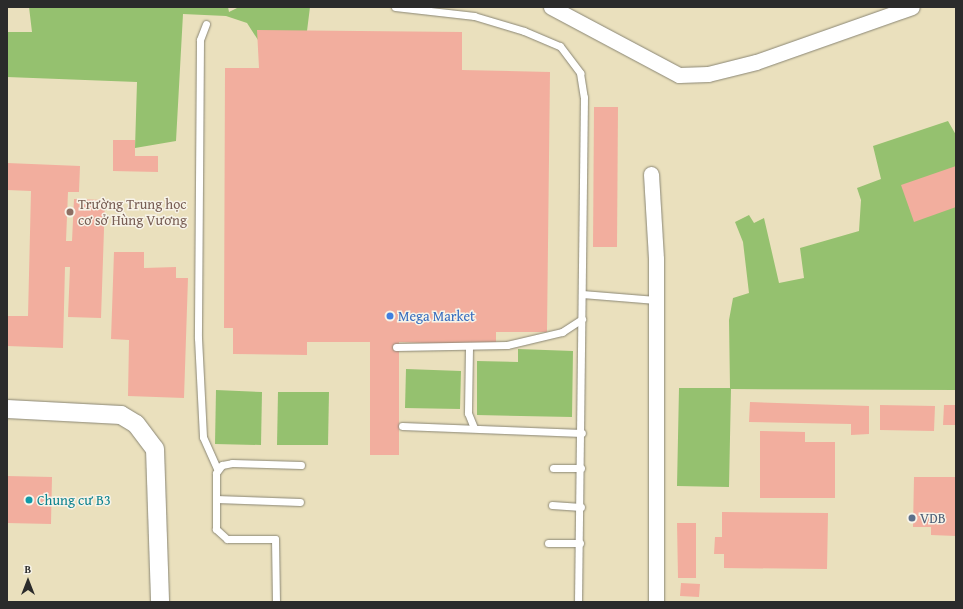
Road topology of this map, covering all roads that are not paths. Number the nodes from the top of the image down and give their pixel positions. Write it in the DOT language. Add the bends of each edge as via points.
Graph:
graph roads {
  1 [pos="395,7"];
  2 [pos="551,7"];
  3 [pos="902,8"];
  4 [pos="206,24"];
  5 [pos="651,174"];
  6 [pos="582,294"];
  7 [pos="656,300"];
  8 [pos="582,319"];
  9 [pos="396,347"];
  10 [pos="469,348"];
  11 [pos="7,409"];
  12 [pos="402,426"];
  13 [pos="474,428"];
  14 [pos="582,433"];
  15 [pos="300,465"];
  16 [pos="553,468"];
  17 [pos="581,468"];
  18 [pos="217,469"];
  19 [pos="216,498"];
  20 [pos="300,502"];
  21 [pos="552,505"];
  22 [pos="580,507"];
  23 [pos="548,543"];
  24 [pos="580,543"];
  25 [pos="160,602"];
  26 [pos="276,602"];
  27 [pos="578,602"];
  28 [pos="656,602"];
  1 -- 6 [label="lane" via="474,16 524,31 560,46 580,73 584,97"];
  2 -- 3 [label="street" via="679,75 708,74 756,62"];
  4 -- 18 [label="lane" via="200,40 198,338 203,437"];
  5 -- 7 [label="street"];
  6 -- 7 [label="lane"];
  6 -- 8 [label="lane"];
  7 -- 28 [label="street"];
  8 -- 10 [label="lane" via="562,332 507,345"];
  8 -- 14 [label="lane"];
  9 -- 10 [label="lane"];
  10 -- 13 [label="lane" via="468,413"];
  11 -- 25 [label="street" via="121,415 136,424 155,449"];
  12 -- 13 [label="lane"];
  13 -- 14 [label="lane"];
  14 -- 17 [label="lane"];
  15 -- 18 [label="lane" via="232,463"];
  16 -- 17 [label="lane"];
  17 -- 22 [label="lane"];
  18 -- 19 [label="lane"];
  19 -- 20 [label="lane"];
  19 -- 26 [label="lane" via="216,529 227,539 275,539"];
  21 -- 22 [label="lane"];
  22 -- 24 [label="lane"];
  23 -- 24 [label="lane"];
  24 -- 27 [label="lane"];
}
